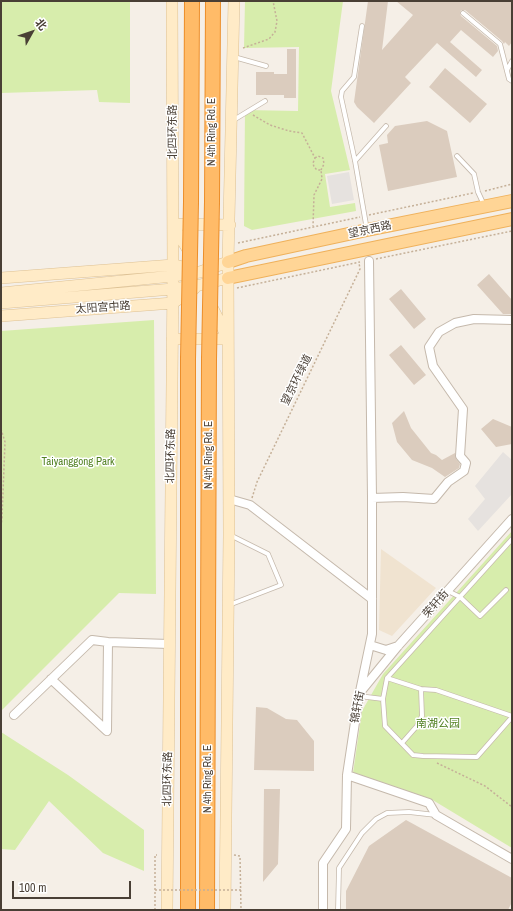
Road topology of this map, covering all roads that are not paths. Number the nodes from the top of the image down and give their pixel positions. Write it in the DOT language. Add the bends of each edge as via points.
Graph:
graph roads {
  1 [pos="172,1"];
  2 [pos="192,1"];
  3 [pos="213,1"];
  4 [pos="234,1"];
  5 [pos="463,14"];
  6 [pos="362,26"];
  7 [pos="233,54"];
  8 [pos="512,61"];
  9 [pos="266,66"];
  10 [pos="507,70"];
  11 [pos="512,81"];
  12 [pos="266,101"];
  13 [pos="230,122"];
  14 [pos="386,126"];
  15 [pos="456,156"];
  16 [pos="355,161"];
  17 [pos="512,200"];
  18 [pos="484,206"];
  19 [pos="512,219"];
  20 [pos="173,224"];
  21 [pos="230,225"];
  22 [pos="367,230"];
  23 [pos="369,261"];
  24 [pos="228,262"];
  25 [pos="173,270"];
  26 [pos="200,272"];
  27 [pos="1,278"];
  28 [pos="228,284"];
  29 [pos="200,285"];
  30 [pos="173,288"];
  31 [pos="1,293"];
  32 [pos="1,303"];
  33 [pos="172,303"];
  34 [pos="1,316"];
  35 [pos="512,320"];
  36 [pos="172,339"];
  37 [pos="228,339"];
  38 [pos="372,498"];
  39 [pos="229,499"];
  40 [pos="512,520"];
  41 [pos="229,535"];
  42 [pos="512,539"];
  43 [pos="448,590"];
  44 [pos="506,590"];
  45 [pos="460,597"];
  46 [pos="372,599"];
  47 [pos="228,605"];
  48 [pos="108,642"];
  49 [pos="169,644"];
  50 [pos="370,645"];
  51 [pos="398,646"];
  52 [pos="387,678"];
  53 [pos="51,679"];
  54 [pos="421,689"];
  55 [pos="360,694"];
  56 [pos="383,699"];
  57 [pos="14,715"];
  58 [pos="512,716"];
  59 [pos="402,743"];
  60 [pos="347,775"];
  61 [pos="436,814"];
  62 [pos="512,858"];
  63 [pos="167,910"];
  64 [pos="188,910"];
  65 [pos="207,910"];
  66 [pos="225,910"];
  67 [pos="323,910"];
  68 [pos="338,910"];
  1 -- 20 [label="street, 北四环东路"];
  2 -- 64 [label="highway, N 4th Ring Rd. E, bridge" via="188,359"];
  3 -- 65 [label="highway, N 4th Ring Rd. E, bridge"];
  4 -- 7 [label="street"];
  5 -- 10 [label="lane" via="500,44"];
  6 -- 16 [label="lane" via="354,77 342,91 341,97"];
  7 -- 9 [label="lane"];
  7 -- 13 [label="street"];
  8 -- 10 [label="lane"];
  10 -- 11 [label="lane"];
  12 -- 13 [label="lane"];
  13 -- 21 [label="street"];
  14 -- 16 [label="lane"];
  15 -- 18 [label="lane" via="474,174"];
  16 -- 22 [label="lane"];
  17 -- 18 [label="main road, 望京西路"];
  18 -- 22 [label="main road, 望京西路"];
  19 -- 28 [label="main road, 望京西路"];
  20 -- 21 [label="street"];
  20 -- 25 [label="street, 北四环东路"];
  20 -- 26 [label="street"];
  21 -- 24 [label="street"];
  22 -- 24 [label="main road, 望京西路"];
  23 -- 38 [label="street, 锦轩街"];
  24 -- 26 [label="street"];
  24 -- 28 [label="street"];
  25 -- 26 [label="street"];
  25 -- 27 [label="street"];
  25 -- 30 [label="street, 北四环东路"];
  25 -- 31 [label="street"];
  26 -- 29 [label="street"];
  28 -- 29 [label="street"];
  28 -- 37 [label="street"];
  29 -- 30 [label="street, 太阳宫中路"];
  29 -- 33 [label="street, 太阳宫中路"];
  29 -- 37 [label="street"];
  30 -- 32 [label="street, 太阳宫中路"];
  30 -- 33 [label="street, 北四环东路"];
  33 -- 34 [label="street, 太阳宫中路"];
  33 -- 36 [label="street, 北四环东路"];
  35 -- 38 [label="street" via="474,319 455,323 439,332 429,347 432,366 463,409 460,456 466,463 464,471 448,482 434,499"];
  36 -- 37 [label="street"];
  36 -- 49 [label="street, 北四环东路"];
  37 -- 39 [label="street"];
  38 -- 46 [label="street, 锦轩街"];
  39 -- 41 [label="street"];
  39 -- 46 [label="street" via="250,505"];
  40 -- 43 [label="street, 荣轩街"];
  41 -- 47 [label="street"];
  41 -- 47 [label="lane" via="268,554 280,585"];
  42 -- 45 [label="lane"];
  43 -- 45 [label="lane"];
  43 -- 51 [label="street, 荣轩街"];
  44 -- 45 [label="lane" via="480,616"];
  45 -- 52 [label="lane"];
  46 -- 50 [label="street, 锦轩街"];
  47 -- 66 [label="street"];
  48 -- 49 [label="street"];
  48 -- 53 [label="street" via="92,640"];
  48 -- 53 [label="street" via="107,731"];
  49 -- 63 [label="street, 北四环东路"];
  50 -- 51 [label="street" via="386,650"];
  50 -- 55 [label="street, 锦轩街"];
  51 -- 55 [label="street, 荣轩街"];
  52 -- 54 [label="lane"];
  52 -- 56 [label="lane"];
  53 -- 57 [label="street"];
  54 -- 58 [label="lane" via="436,690"];
  54 -- 59 [label="lane" via="422,716"];
  55 -- 56 [label="lane"];
  55 -- 60 [label="street, 锦轩街"];
  56 -- 59 [label="lane" via="385,726"];
  58 -- 59 [label="lane" via="476,757 413,755"];
  60 -- 61 [label="street" via="429,803"];
  60 -- 67 [label="street, 锦轩街" via="346,829 322,863"];
  61 -- 62 [label="street"];
  61 -- 68 [label="lane" via="387,813 376,819 362,833 339,868"];
}
